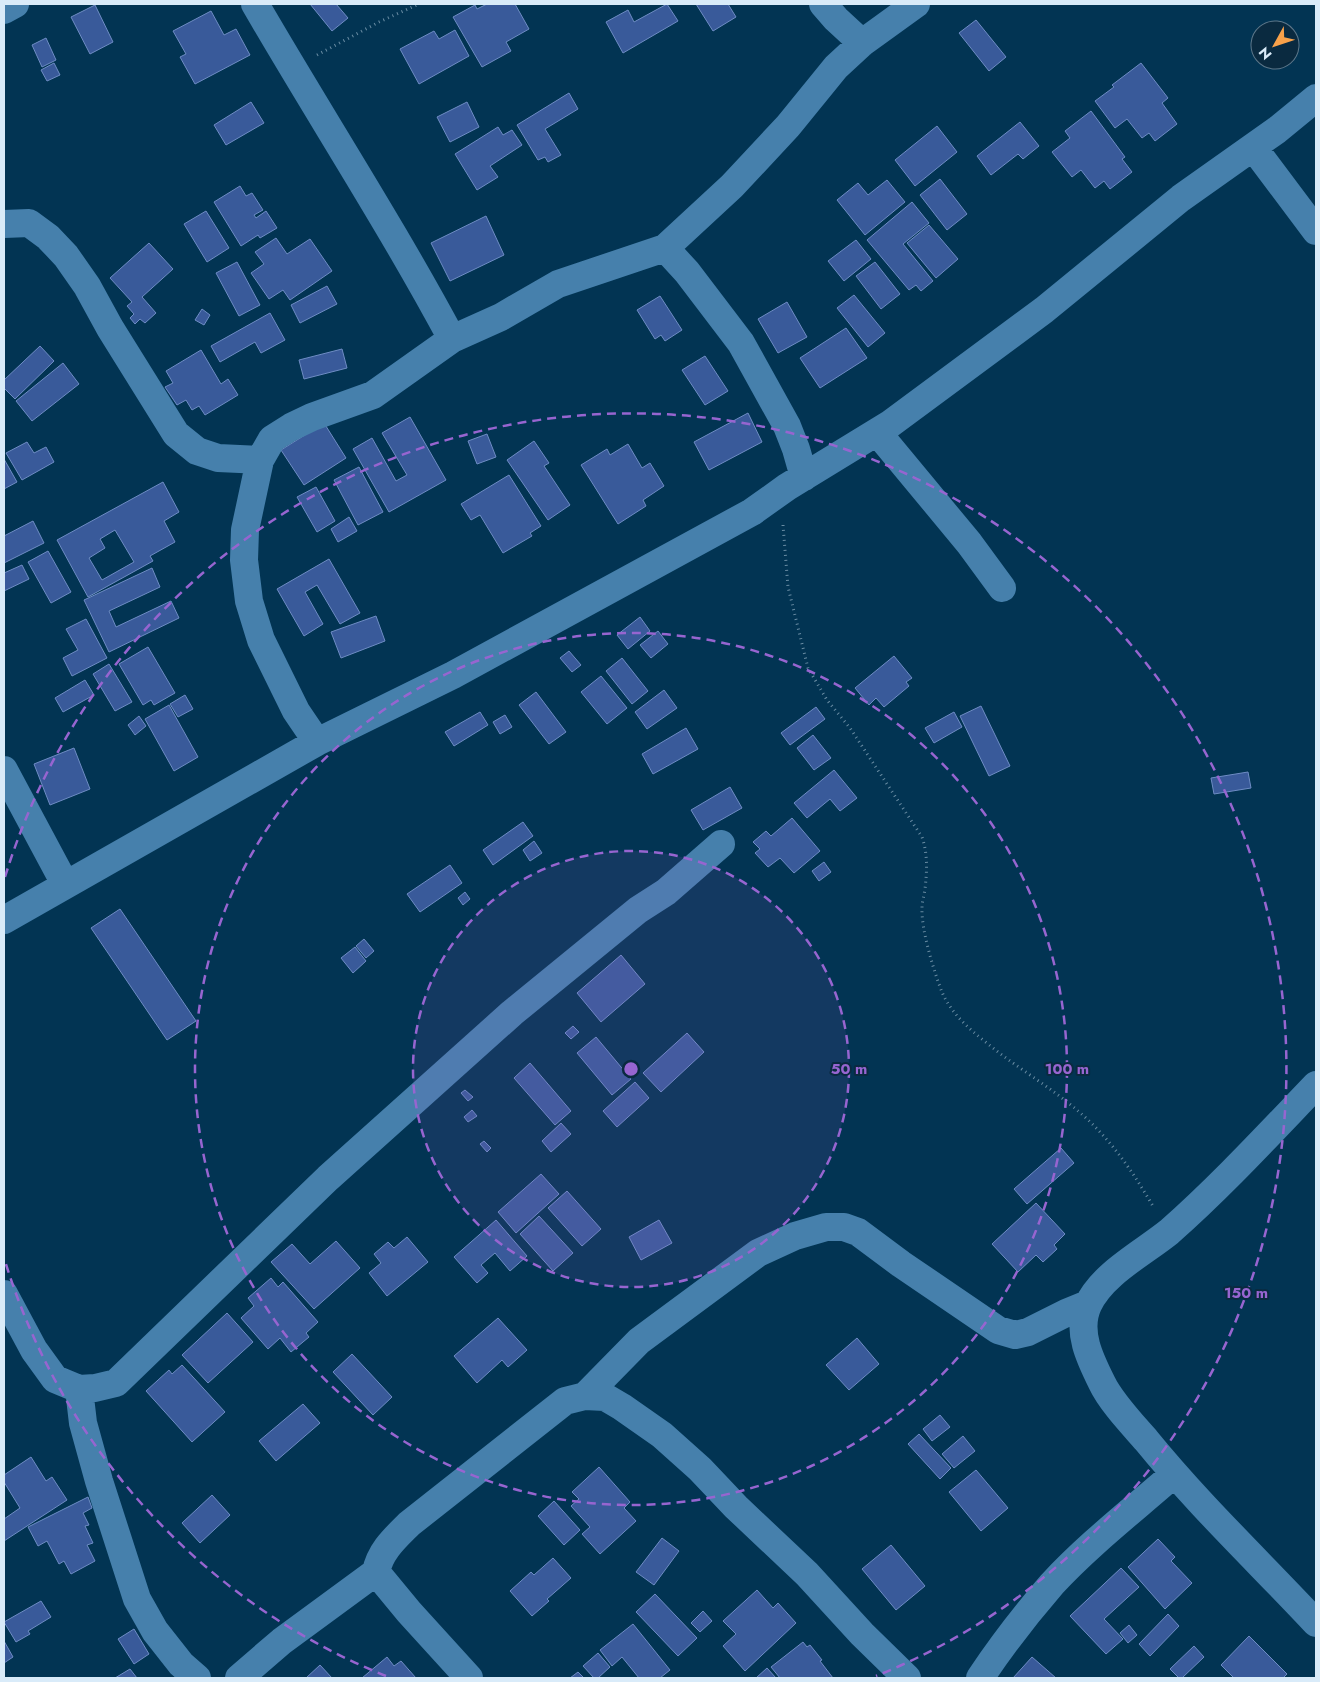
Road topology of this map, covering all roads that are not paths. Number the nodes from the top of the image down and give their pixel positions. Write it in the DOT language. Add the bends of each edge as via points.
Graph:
graph roads {
  1 [pos="15,4"];
  2 [pos="255,4"];
  3 [pos="823,4"];
  4 [pos="916,4"];
  5 [pos="4,10"];
  6 [pos="862,44"];
  7 [pos="1316,98"];
  8 [pos="1253,147"];
  9 [pos="4,224"];
  10 [pos="1316,231"];
  11 [pos="665,248"];
  12 [pos="452,339"];
  13 [pos="878,432"];
  14 [pos="260,460"];
  15 [pos="795,482"];
  16 [pos="1002,588"];
  17 [pos="317,742"];
  18 [pos="4,770"];
  19 [pos="721,844"];
  20 [pos="65,884"];
  21 [pos="4,920"];
  22 [pos="1316,1085"];
  23 [pos="4,1294"];
  24 [pos="1088,1304"];
  25 [pos="79,1389"];
  26 [pos="585,1396"];
  27 [pos="1174,1474"];
  28 [pos="376,1572"];
  29 [pos="1316,1623"];
  30 [pos="197,1678"];
  31 [pos="239,1678"];
  32 [pos="470,1678"];
  33 [pos="907,1678"];
  34 [pos="980,1678"];
  1 -- 5 [label="street"];
  2 -- 12 [label="street" via="409,260"];
  3 -- 6 [label="street"];
  4 -- 6 [label="street"];
  6 -- 11 [label="street" via="836,67 788,126 732,186"];
  7 -- 8 [label="street"];
  8 -- 10 [label="street"];
  8 -- 13 [label="street" via="1181,198 1044,310"];
  9 -- 14 [label="street" via="29,223 66,256 176,434 197,451 218,458"];
  11 -- 12 [label="street" via="558,284 501,317"];
  11 -- 15 [label="street" via="741,343 787,426 796,449"];
  12 -- 14 [label="street" via="373,395 312,416 291,427 272,439"];
  13 -- 15 [label="street"];
  13 -- 16 [label="street"];
  14 -- 17 [label="street" via="245,530 244,560 249,601 261,640 296,711"];
  15 -- 17 [label="street" via="752,512 470,666"];
  17 -- 20 [label="street"];
  18 -- 20 [label="street"];
  19 -- 25 [label="street" via="666,892 638,910 512,1013 328,1178 116,1383"];
  20 -- 21 [label="street"];
  22 -- 24 [label="street" via="1233,1171 1168,1232 1114,1273"];
  23 -- 25 [label="street" via="34,1350 55,1379"];
  24 -- 26 [label="street" via="1015,1335 998,1330 858,1232 844,1227 826,1227 795,1236 758,1253 639,1341"];
  24 -- 27 [label="street" via="1082,1322 1083,1339 1102,1385"];
  25 -- 30 [label="street" via="83,1423 97,1473 138,1599 155,1631 181,1664"];
  26 -- 28 [label="street" via="565,1401 409,1524 378,1560"];
  26 -- 33 [label="street" via="605,1397 622,1407 700,1469"];
  27 -- 29 [label="street"];
  27 -- 34 [label="street" via="1053,1583 1017,1625"];
  28 -- 31 [label="street" via="282,1641"];
  28 -- 32 [label="street"];
}
